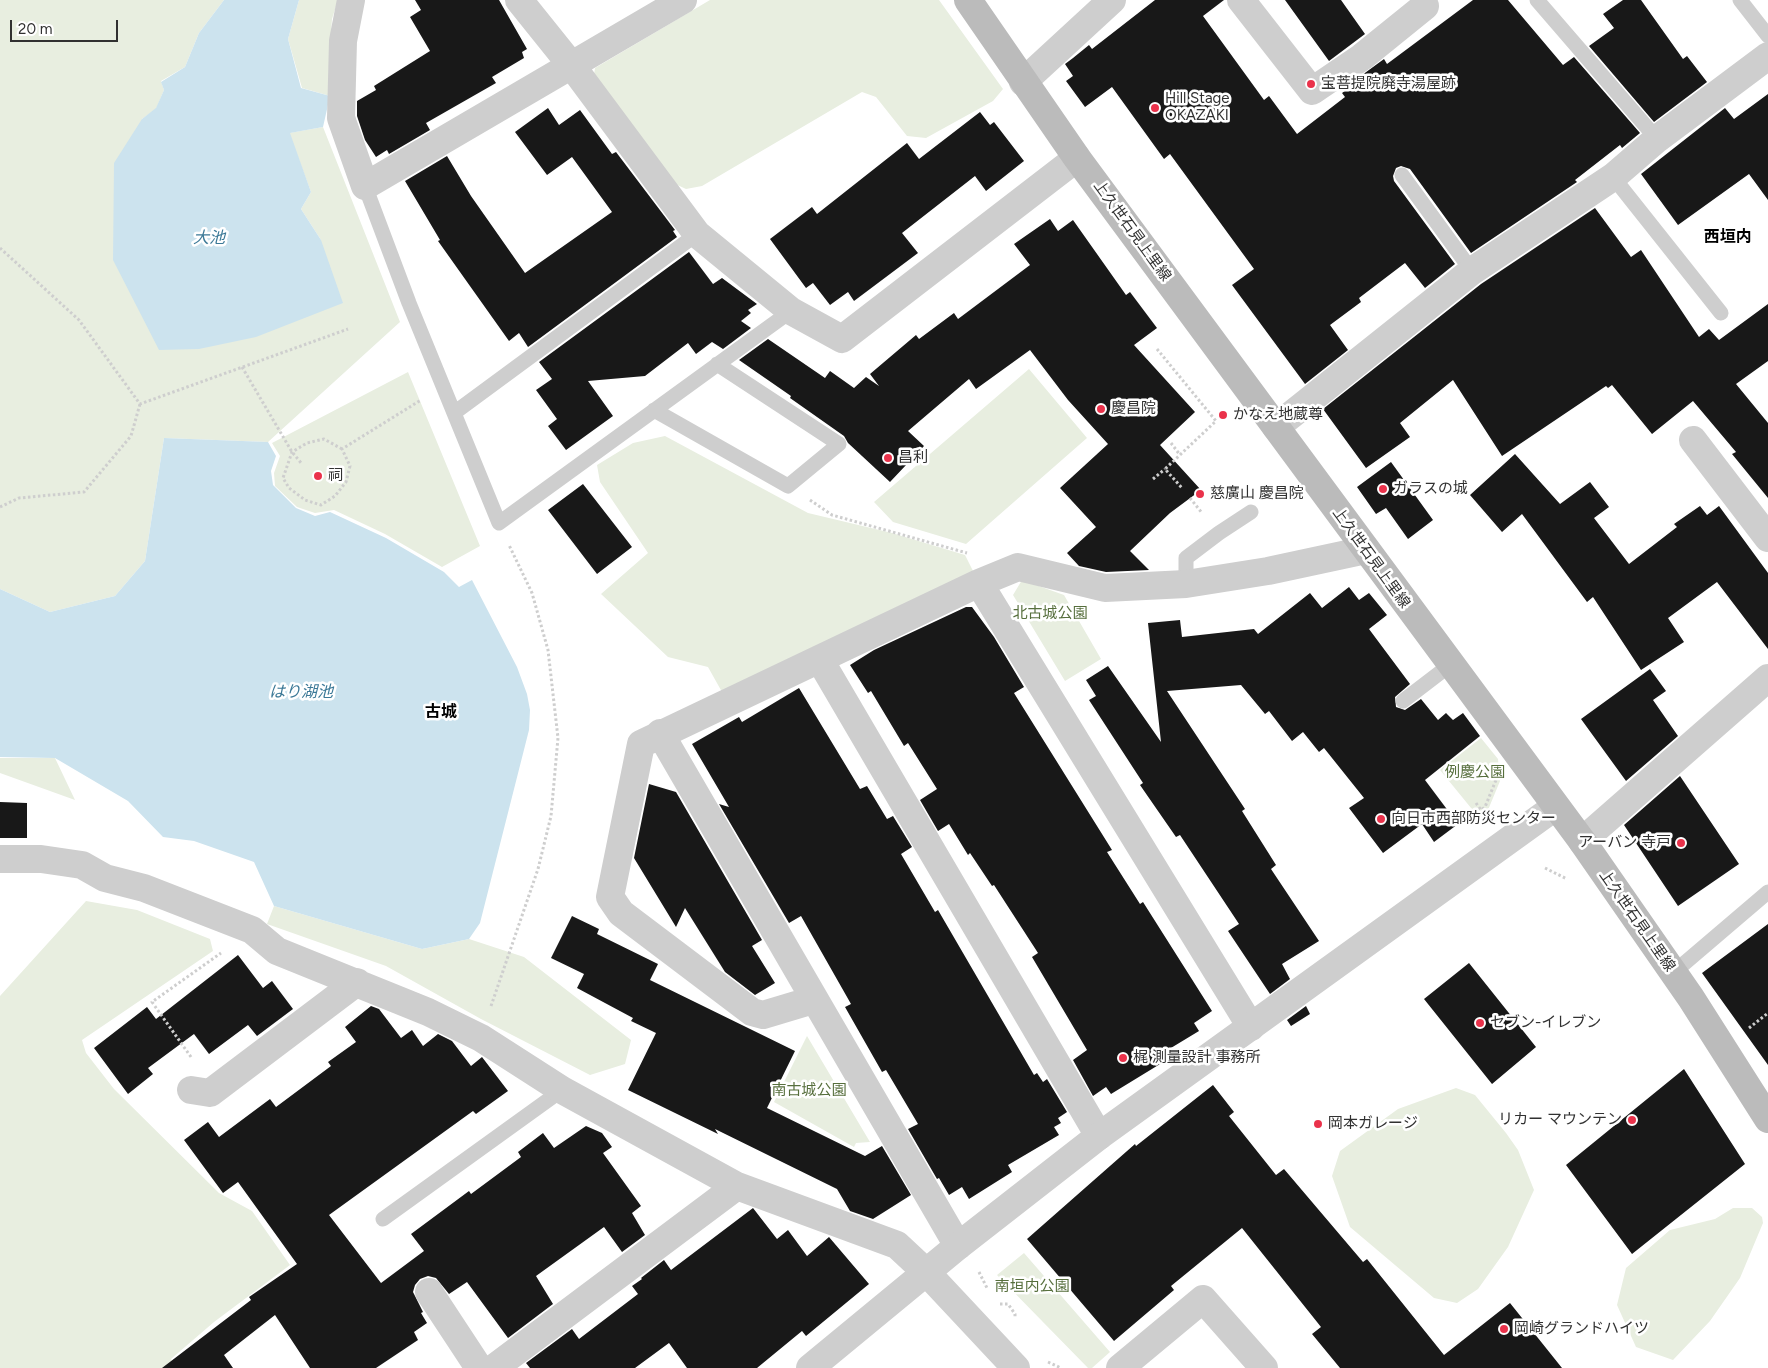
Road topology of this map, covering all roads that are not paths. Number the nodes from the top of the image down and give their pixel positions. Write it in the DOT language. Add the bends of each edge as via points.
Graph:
graph roads {
  1 [pos="351,0"];
  2 [pos="519,0"];
  3 [pos="683,0"];
  4 [pos="968,0"];
  5 [pos="1112,0"];
  6 [pos="1241,0"];
  7 [pos="1537,0"];
  8 [pos="1740,0"];
  9 [pos="1425,6"];
  10 [pos="1768,36"];
  11 [pos="1768,56"];
  12 [pos="572,66"];
  13 [pos="1023,82"];
  14 [pos="1657,139"];
  15 [pos="1077,158"];
  16 [pos="1402,174"];
  17 [pos="1613,178"];
  18 [pos="366,186"];
  19 [pos="697,234"];
  20 [pos="1472,271"];
  21 [pos="791,311"];
  22 [pos="1720,313"];
  23 [pos="717,364"];
  24 [pos="654,410"];
  25 [pos="454,414"];
  26 [pos="1276,427"];
  27 [pos="1693,440"];
  28 [pos="1251,512"];
  29 [pos="1768,538"];
  30 [pos="1366,550"];
  31 [pos="979,583"];
  32 [pos="1186,584"];
  33 [pos="820,660"];
  34 [pos="1450,665"];
  35 [pos="1768,678"];
  36 [pos="1403,701"];
  37 [pos="660,733"];
  38 [pos="1555,807"];
  39 [pos="1582,841"];
  40 [pos="0,859"];
  41 [pos="1768,892"];
  42 [pos="1673,973"];
  43 [pos="357,982"];
  44 [pos="813,1000"];
  45 [pos="1251,1027"];
  46 [pos="562,1090"];
  47 [pos="200,1092"];
  48 [pos="1768,1119"];
  49 [pos="1100,1136"];
  50 [pos="737,1186"];
  51 [pos="383,1219"];
  52 [pos="958,1246"];
  53 [pos="926,1273"];
  54 [pos="429,1292"];
  55 [pos="479,1368"];
  56 [pos="494,1368"];
  57 [pos="810,1368"];
  58 [pos="1016,1368"];
  59 [pos="1120,1368"];
  60 [pos="1264,1368"];
  1 -- 18 [label="street" via="343,41 341,118"];
  2 -- 12 [label="street"];
  3 -- 12 [label="street"];
  4 -- 13 [label="main road, 上久世石見上里線"];
  5 -- 13 [label="street"];
  6 -- 9 [label="street" via="1312,91 1362,57"];
  7 -- 14 [label="lane"];
  8 -- 10 [label="lane"];
  11 -- 14 [label="street"];
  12 -- 18 [label="street"];
  12 -- 19 [label="street"];
  13 -- 15 [label="main road, 上久世石見上里線"];
  14 -- 17 [label="street"];
  15 -- 21 [label="street" via="842,339"];
  15 -- 26 [label="main road, 上久世石見上里線"];
  16 -- 20 [label="lane"];
  17 -- 20 [label="street"];
  17 -- 22 [label="lane"];
  18 -- 25 [label="lane"];
  19 -- 21 [label="street"];
  19 -- 25 [label="lane"];
  20 -- 26 [label="street"];
  21 -- 23 [label="lane"];
  23 -- 24 [label="lane"];
  23 -- 24 [label="lane" via="839,444 788,486"];
  24 -- 25 [label="lane" via="499,523"];
  26 -- 30 [label="main road, 上久世石見上里線"];
  27 -- 29 [label="street"];
  28 -- 32 [label="lane" via="1186,558"];
  30 -- 32 [label="street"];
  30 -- 34 [label="main road, 上久世石見上里線"];
  31 -- 32 [label="street" via="1018,567 1105,588"];
  31 -- 33 [label="street"];
  31 -- 45 [label="street"];
  33 -- 37 [label="street"];
  33 -- 49 [label="street"];
  34 -- 36 [label="lane"];
  34 -- 38 [label="main road, 上久世石見上里線"];
  35 -- 39 [label="street"];
  37 -- 44 [label="street"];
  37 -- 44 [label="street" via="641,744 610,896 621,913 752,1012 763,1015"];
  38 -- 39 [label="main road, 上久世石見上里線"];
  38 -- 45 [label="street"];
  39 -- 42 [label="main road, 上久世石見上里線"];
  40 -- 43 [label="street" via="41,859 82,865 105,878 144,888 252,930 277,951"];
  41 -- 42 [label="lane"];
  42 -- 48 [label="main road, 上久世石見上里線"];
  43 -- 46 [label="street" via="481,1038"];
  43 -- 47 [label="street"];
  44 -- 52 [label="street"];
  45 -- 49 [label="street"];
  46 -- 50 [label="street"];
  46 -- 51 [label="lane"];
  49 -- 52 [label="street"];
  50 -- 53 [label="street" via="897,1245"];
  50 -- 56 [label="street"];
  52 -- 53 [label="street"];
  53 -- 57 [label="street"];
  53 -- 58 [label="street"];
  54 -- 55 [label="street"];
  59 -- 60 [label="street" via="1203,1298"];
}
